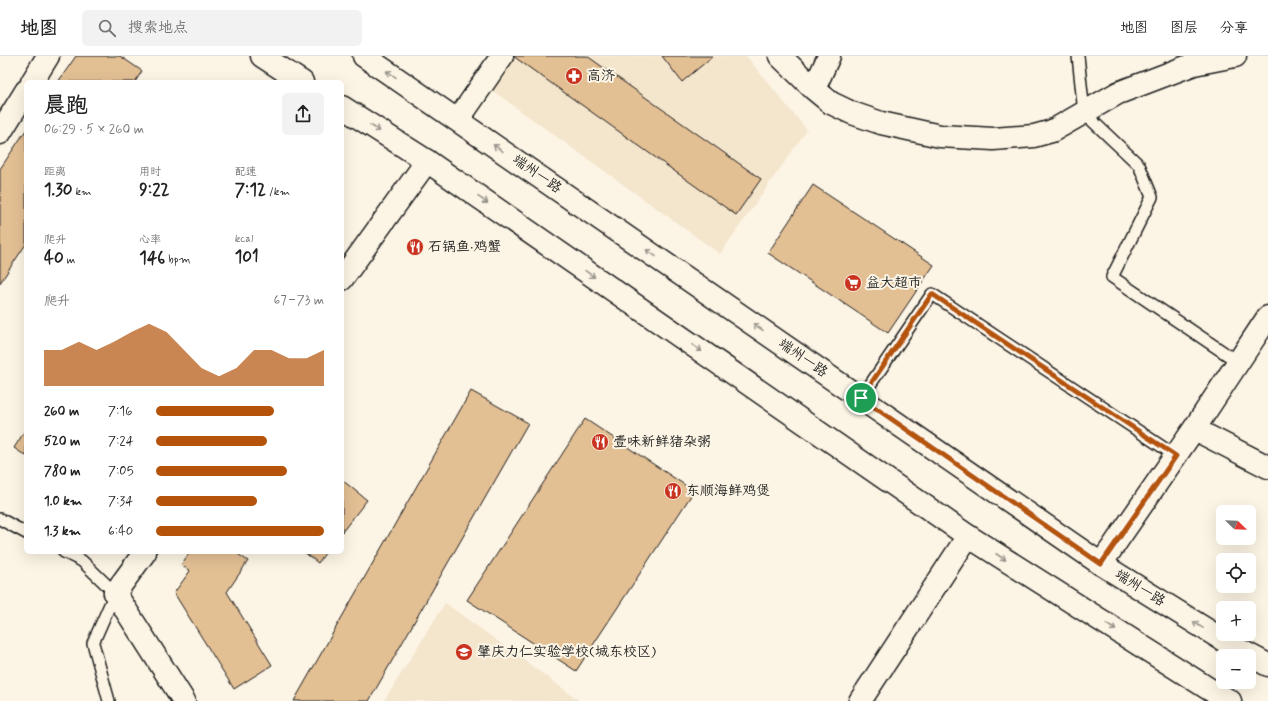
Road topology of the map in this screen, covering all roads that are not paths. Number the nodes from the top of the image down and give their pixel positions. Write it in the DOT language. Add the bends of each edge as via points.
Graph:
graph roads {
  1 [pos="48,56"];
  2 [pos="262,56"];
  3 [pos="364,56"];
  4 [pos="502,56"];
  5 [pos="780,56"];
  6 [pos="829,56"];
  7 [pos="1078,56"];
  8 [pos="1235,56"];
  9 [pos="33,80"];
  10 [pos="299,80"];
  11 [pos="814,89"];
  12 [pos="24,94"];
  13 [pos="344,108"];
  14 [pos="1084,113"];
  15 [pos="458,120"];
  16 [pos="0,133"];
  17 [pos="427,162"];
  18 [pos="344,276"];
  19 [pos="1268,317"];
  20 [pos="1238,362"];
  21 [pos="861,398"];
  22 [pos="1194,429"];
  23 [pos="1176,456"];
  24 [pos="1268,467"];
  25 [pos="0,519"];
  26 [pos="24,532"];
  27 [pos="968,536"];
  28 [pos="68,554"];
  29 [pos="144,554"];
  30 [pos="1101,564"];
  31 [pos="115,593"];
  32 [pos="1268,665"];
  33 [pos="109,701"];
  34 [pos="184,701"];
  35 [pos="860,701"];
  36 [pos="1230,701"];
  1 -- 9 [label="main road"];
  2 -- 10 [label="main road"];
  15 -- 3 [label="main road, 端州一路, one-way"];
  4 -- 15 [label="main road"];
  5 -- 11 [label="main road"];
  6 -- 11 [label="main road"];
  7 -- 14 [label="lane"];
  8 -- 14 [label="main road" via="1194,64 1118,93"];
  11 -- 14 [label="main road" via="831,103 852,113 882,123 940,136 993,139 1034,136 1052,131"];
  12 -- 16 [label="main road"];
  13 -- 17 [label="main road, one-way"];
  14 -- 20 [label="lane" via="1140,165 1152,197 1112,277"];
  21 -- 15 [label="main road, 端州一路, one-way"];
  17 -- 18 [label="main road"];
  17 -- 27 [label="main road, one-way"];
  19 -- 20 [label="main road"];
  20 -- 22 [label="main road"];
  21 -- 23 [label="lane" via="932,294"];
  21 -- 30 [label="main road, 端州一路"];
  22 -- 23 [label="main road"];
  22 -- 24 [label="main road"];
  23 -- 30 [label="main road"];
  25 -- 26 [label="lane"];
  27 -- 35 [label="main road"];
  27 -- 36 [label="main road, one-way"];
  28 -- 31 [label="lane" via="82,561"];
  29 -- 31 [label="main road"];
  32 -- 30 [label="main road, 端州一路, one-way" via="1236,648"];
  31 -- 33 [label="lane" via="93,643"];
  31 -- 34 [label="main road"];
}
